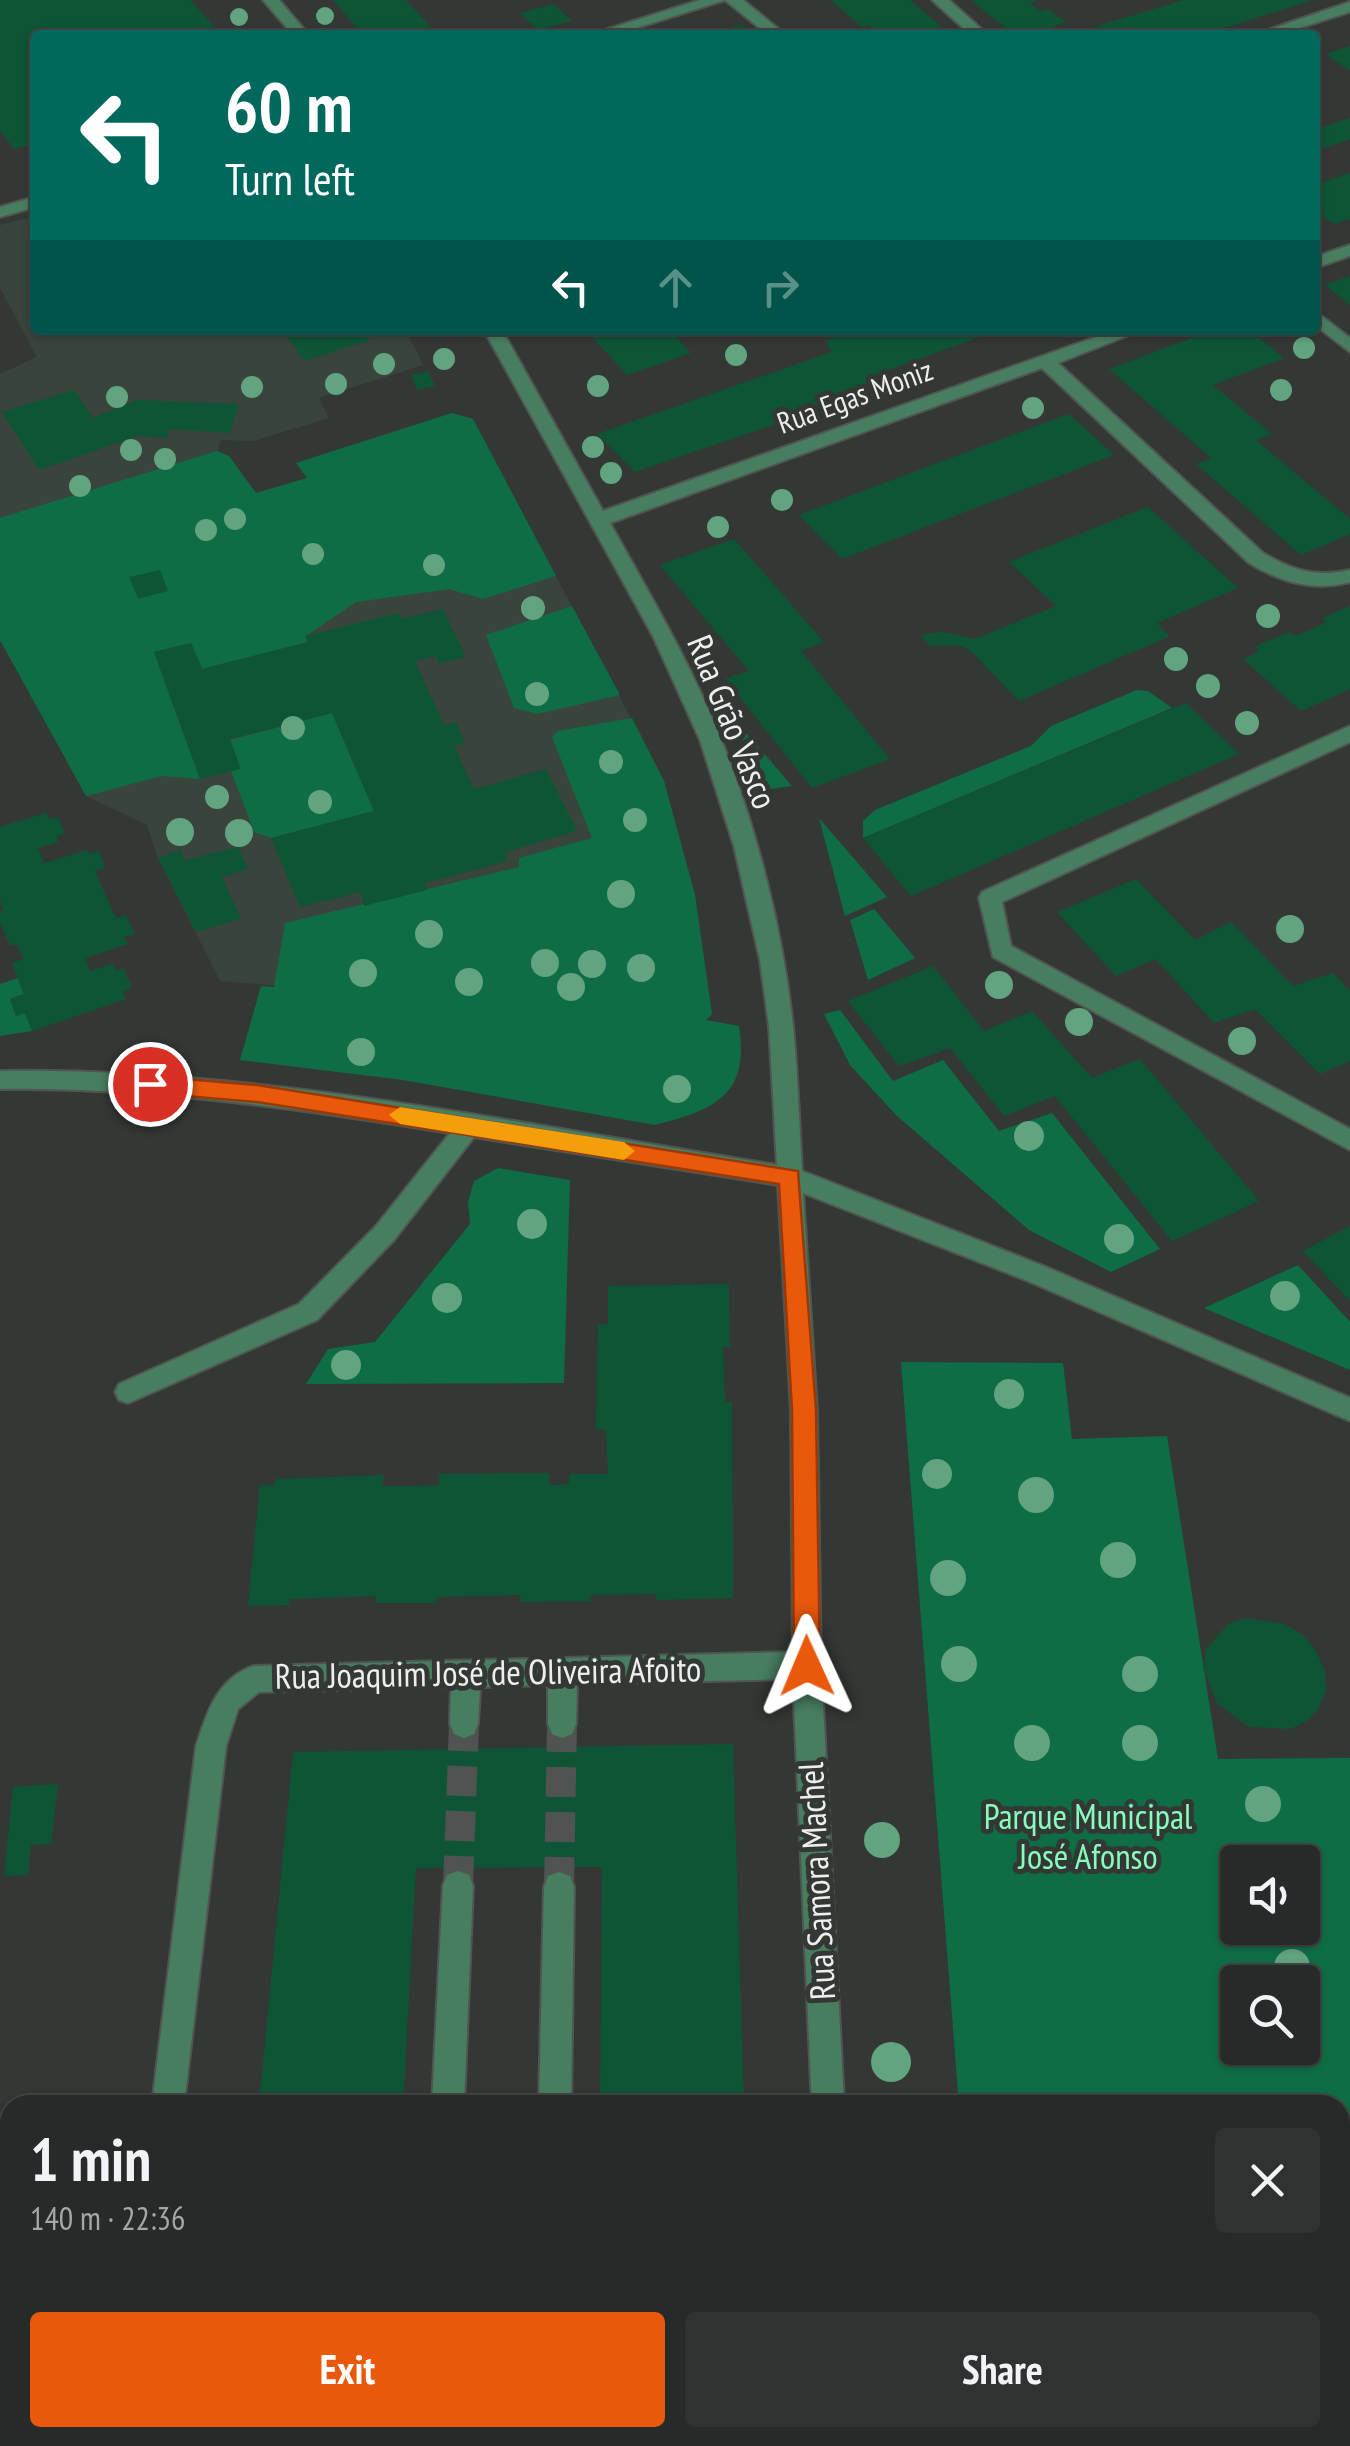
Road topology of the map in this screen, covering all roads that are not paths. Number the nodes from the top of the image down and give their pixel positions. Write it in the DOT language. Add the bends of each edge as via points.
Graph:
graph roads {
  1 [pos="270,0"];
  2 [pos="716,0"];
  3 [pos="734,0"];
  4 [pos="940,0"];
  5 [pos="1350,7"];
  6 [pos="296,30"];
  7 [pos="614,30"];
  8 [pos="772,30"];
  9 [pos="974,30"];
  10 [pos="1277,30"];
  11 [pos="30,203"];
  12 [pos="0,212"];
  13 [pos="1350,250"];
  14 [pos="1320,261"];
  15 [pos="1320,320"];
  16 [pos="496,335"];
  17 [pos="1107,335"];
  18 [pos="1350,346"];
  19 [pos="1046,361"];
  20 [pos="598,520"];
  21 [pos="1350,576"];
  22 [pos="1350,733"];
  23 [pos="0,1080"];
  24 [pos="469,1126"];
  25 [pos="1350,1140"];
  26 [pos="790,1177"];
  27 [pos="128,1392"];
  28 [pos="1350,1410"];
  29 [pos="807,1666"];
  30 [pos="563,1671"];
  31 [pos="466,1674"];
  32 [pos="464,1724"];
  33 [pos="562,1724"];
  34 [pos="458,1886"];
  35 [pos="559,1887"];
  36 [pos="169,2095"];
  37 [pos="448,2095"];
  38 [pos="555,2095"];
  39 [pos="828,2095"];
  1 -- 6 [label="street"];
  2 -- 7 [label="street"];
  3 -- 8 [label="street"];
  4 -- 9 [label="street"];
  5 -- 10 [label="street"];
  11 -- 12 [label="street"];
  13 -- 14 [label="street"];
  15 -- 18 [label="street"];
  16 -- 20 [label="street, Rua Grão Vasco"];
  17 -- 19 [label="street, Rua Egas Moniz"];
  19 -- 20 [label="street, Rua Egas Moniz"];
  19 -- 21 [label="street" via="1256,558 1305,580"];
  20 -- 26 [label="street, Rua Grão Vasco" via="711,740 745,846 782,1026"];
  22 -- 25 [label="street" via="990,898 1001,951"];
  23 -- 24 [label="street" via="79,1078 257,1094"];
  24 -- 26 [label="street"];
  24 -- 27 [label="street" via="385,1233 308,1312"];
  26 -- 28 [label="street" via="1037,1274"];
  26 -- 29 [label="street, Rua Samora Machel" via="804,1410"];
  29 -- 30 [label="street, Rua Joaquim José de Oliveira Afoito"];
  29 -- 39 [label="street, Rua Samora Machel"];
  30 -- 31 [label="street, Rua Joaquim José de Oliveira Afoito"];
  30 -- 33 [label="street"];
  31 -- 32 [label="street"];
  31 -- 36 [label="street, Rua Joaquim José de Oliveira Afoito" via="253,1679 226,1700 211,1746"];
  34 -- 37 [label="street"];
  35 -- 38 [label="street"];
}
